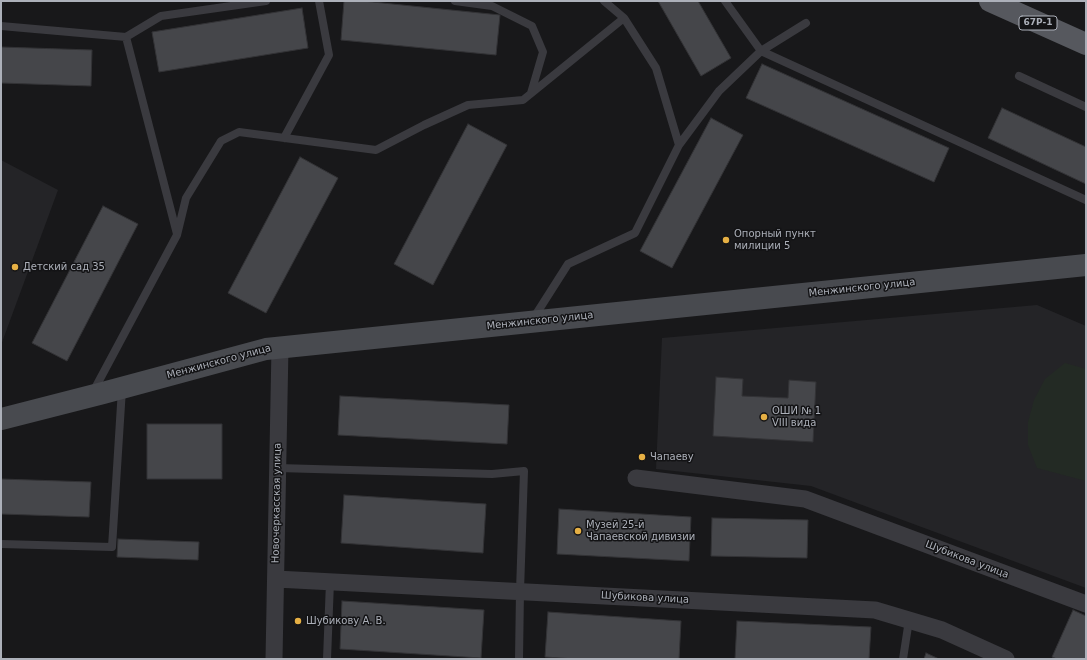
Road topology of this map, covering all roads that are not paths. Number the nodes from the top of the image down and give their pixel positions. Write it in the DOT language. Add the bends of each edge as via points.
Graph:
graph roads {
  1 [pos="266,1"];
  2 [pos="319,1"];
  3 [pos="455,1"];
  4 [pos="604,1"];
  5 [pos="725,1"];
  6 [pos="990,1"];
  7 [pos="624,18"];
  8 [pos="806,23"];
  9 [pos="1,26"];
  10 [pos="126,37"];
  11 [pos="1086,44"];
  12 [pos="761,51"];
  13 [pos="1019,76"];
  14 [pos="531,94"];
  15 [pos="1086,107"];
  16 [pos="284,138"];
  17 [pos="679,145"];
  18 [pos="1086,200"];
  19 [pos="177,235"];
  20 [pos="1086,265"];
  21 [pos="532,322"];
  22 [pos="280,347"];
  23 [pos="122,388"];
  24 [pos="91,396"];
  25 [pos="1,419"];
  26 [pos="278,468"];
  27 [pos="636,478"];
  28 [pos="1,544"];
  29 [pos="276,579"];
  30 [pos="330,582"];
  31 [pos="520,591"];
  32 [pos="1086,604"];
  33 [pos="909,620"];
  34 [pos="274,659"];
  35 [pos="326,659"];
  36 [pos="519,659"];
  37 [pos="903,659"];
  38 [pos="1006,659"];
  1 -- 10 [label="lane" via="161,16"];
  2 -- 16 [label="lane" via="329,55"];
  3 -- 14 [label="lane" via="492,6 532,26 543,52"];
  4 -- 7 [label="lane"];
  5 -- 12 [label="lane"];
  6 -- 11 [label="main road, 67Р-1"];
  7 -- 14 [label="lane"];
  7 -- 17 [label="lane" via="656,68"];
  8 -- 12 [label="lane"];
  9 -- 10 [label="lane"];
  10 -- 19 [label="lane"];
  12 -- 17 [label="lane" via="719,91"];
  12 -- 18 [label="lane"];
  13 -- 15 [label="lane"];
  14 -- 16 [label="lane" via="523,100 468,105 376,150"];
  16 -- 19 [label="lane" via="238,132 221,141 186,198"];
  17 -- 21 [label="lane" via="635,233 568,264"];
  19 -- 24 [label="lane"];
  20 -- 21 [label="street, Менжинского улица"];
  21 -- 22 [label="street, Менжинского улица"];
  22 -- 23 [label="street, Менжинского улица"];
  22 -- 26 [label="street, Новочеркасская улица"];
  23 -- 24 [label="street, Менжинского улица"];
  23 -- 28 [label="lane" via="112,547"];
  24 -- 25 [label="street, Менжинского улица"];
  26 -- 29 [label="street, Новочеркасская улица"];
  26 -- 31 [label="lane" via="492,474 524,471"];
  27 -- 32 [label="street, Шубикова улица" via="805,499"];
  29 -- 30 [label="street, Шубикова улица"];
  29 -- 34 [label="street, Новочеркасская улица"];
  30 -- 31 [label="street, Шубикова улица"];
  30 -- 35 [label="lane"];
  31 -- 33 [label="street, Шубикова улица" via="875,610"];
  31 -- 36 [label="lane"];
  33 -- 37 [label="lane"];
  33 -- 38 [label="street, Шубикова улица" via="942,630"];
}
